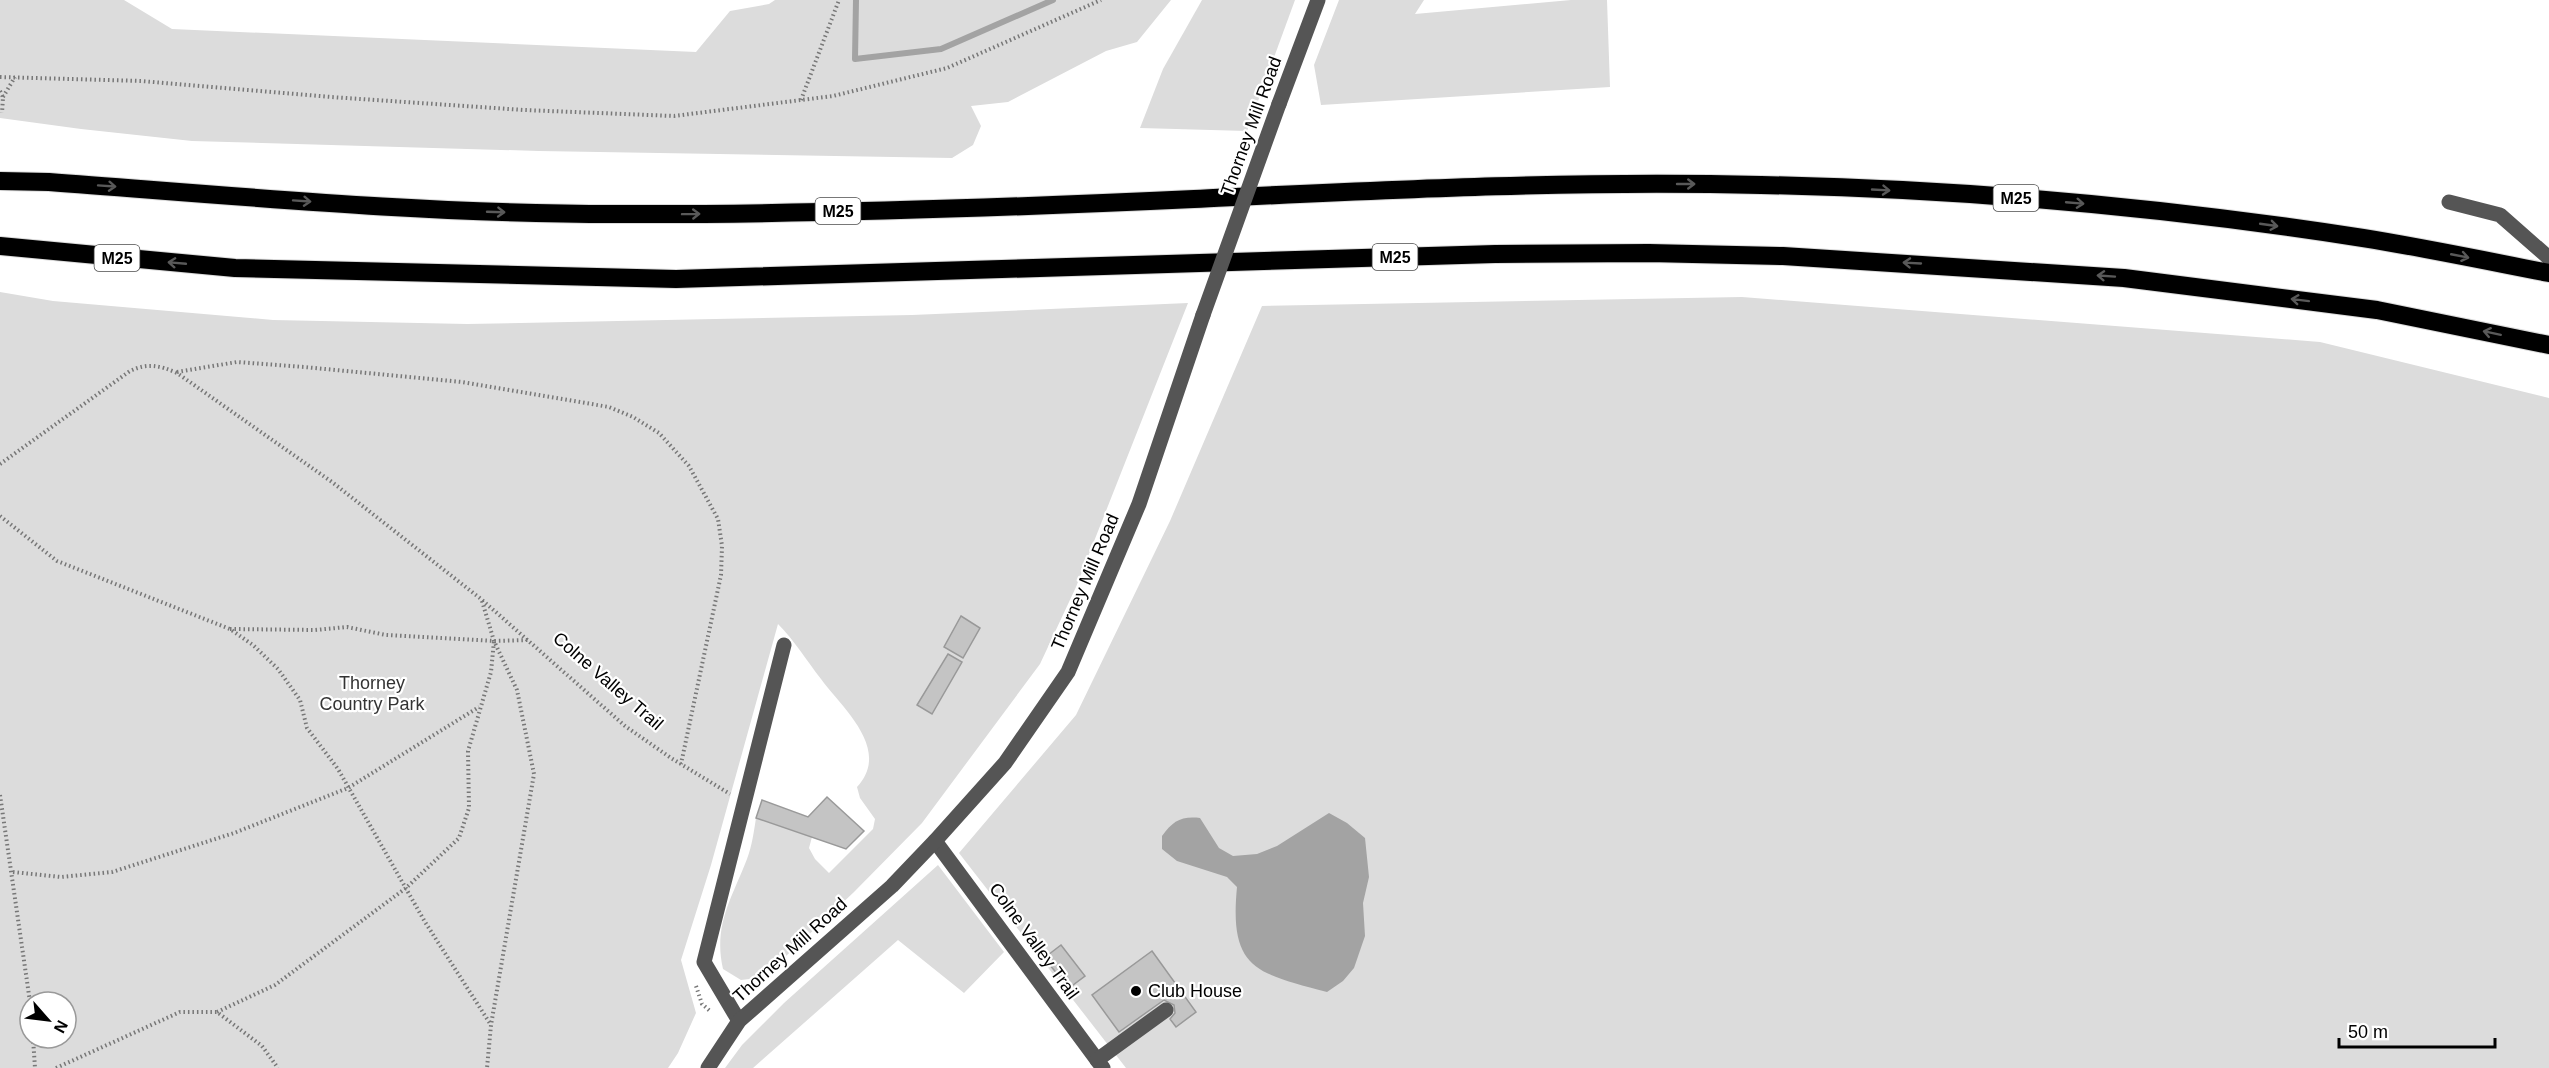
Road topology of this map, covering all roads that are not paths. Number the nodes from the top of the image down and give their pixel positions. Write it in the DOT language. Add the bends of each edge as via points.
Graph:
graph roads {
  1 [pos="1318,0"];
  2 [pos="0,169"];
  3 [pos="0,181"];
  4 [pos="49,182"];
  5 [pos="2449,202"];
  6 [pos="0,246"];
  7 [pos="2549,258"];
  8 [pos="2549,273"];
  9 [pos="2549,345"];
  10 [pos="784,645"];
  11 [pos="938,844"];
  12 [pos="1166,1010"];
  13 [pos="736,1026"];
  14 [pos="1100,1064"];
  15 [pos="708,1068"];
  1 -- 11 [label="street, Thorney Mill Road, bridge" via="1139,504 1068,672 1005,763"];
  2 -- 4 [label="highway"];
  3 -- 4 [label="highway, M25"];
  4 -- 8 [label="highway, M25, one-way" via="436,210 603,214 787,213 1511,185 1762,185 2039,200 2168,212 2364,238"];
  5 -- 7 [label="street" via="2500,215"];
  9 -- 6 [label="highway, M25, one-way" via="2377,310 2124,278 1783,256 1495,254 676,279 235,268"];
  10 -- 13 [label="street" via="705,962"];
  11 -- 13 [label="street, Thorney Mill Road"];
  11 -- 14 [label="street, Colne Valley Trail"];
  12 -- 14 [label="street"];
  13 -- 15 [label="street, Thorney Mill Road"];
}
